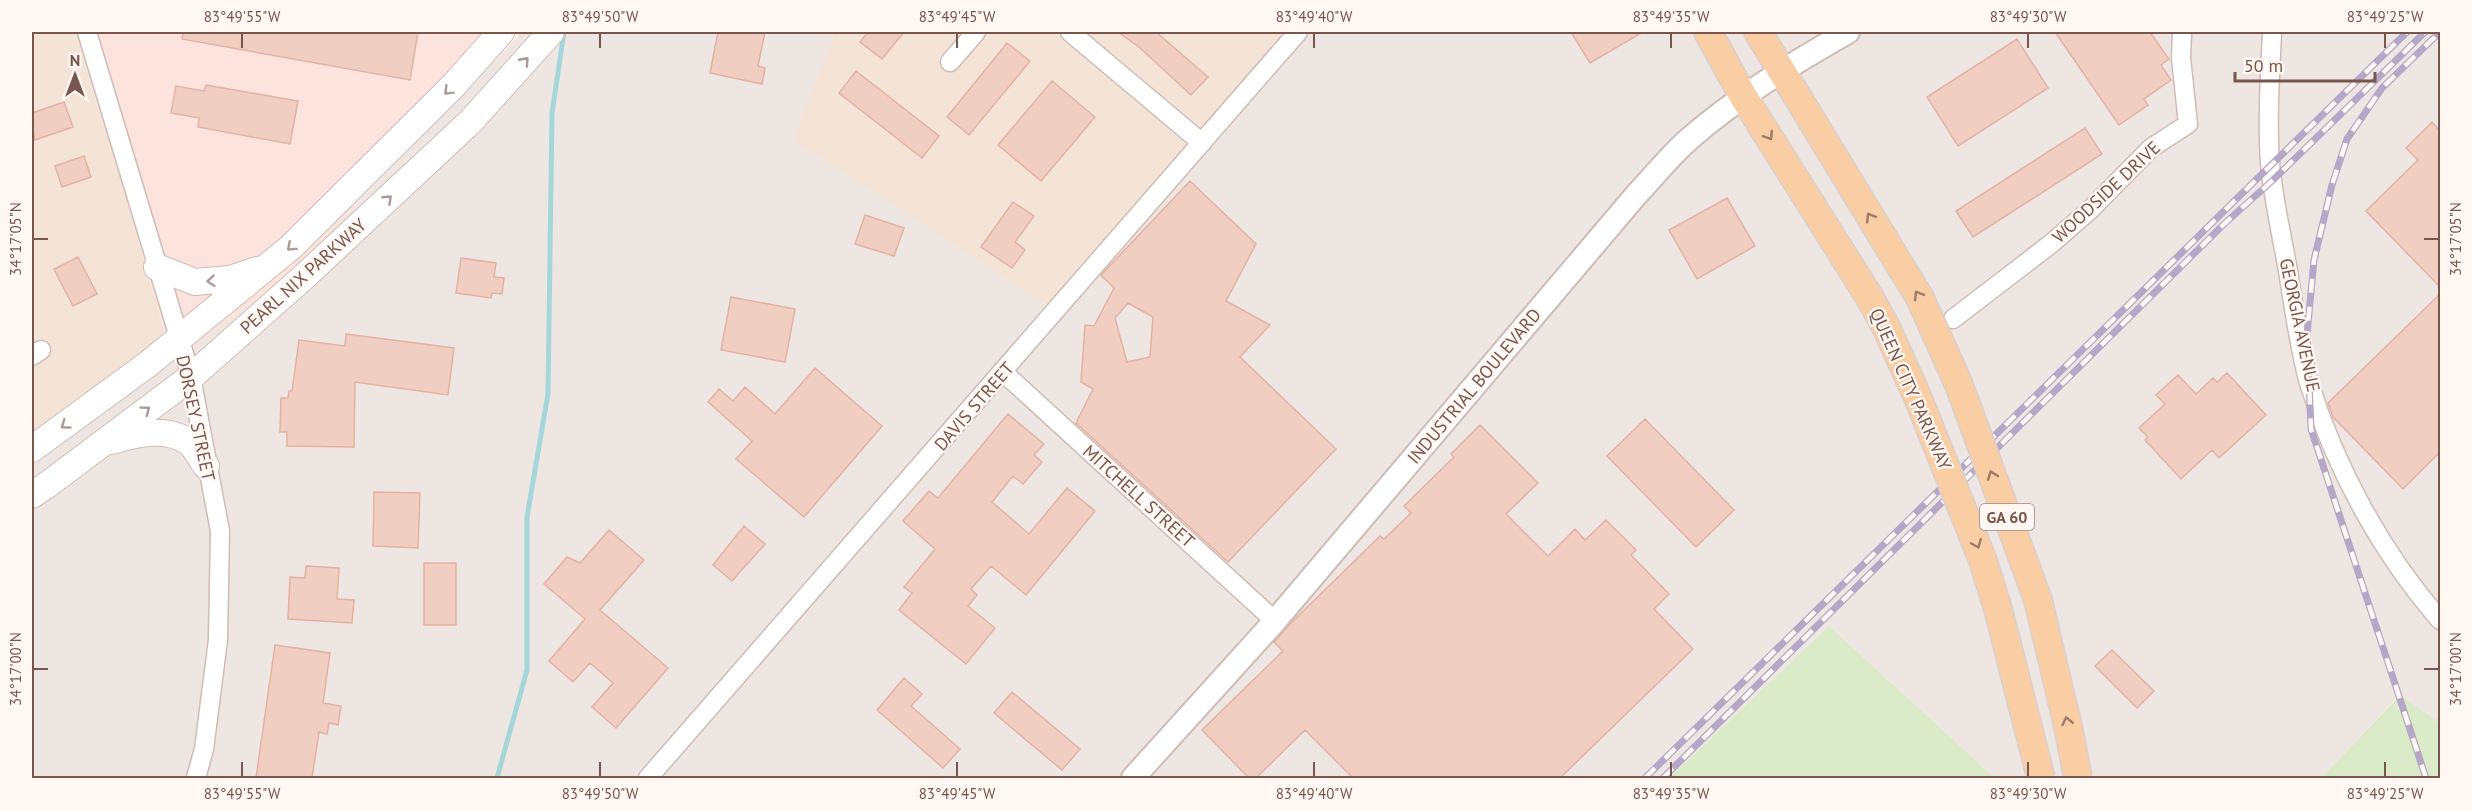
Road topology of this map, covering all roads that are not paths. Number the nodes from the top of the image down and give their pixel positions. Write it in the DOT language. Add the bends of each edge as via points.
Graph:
graph roads {
  1 [pos="87,32"];
  2 [pos="501,32"];
  3 [pos="551,32"];
  4 [pos="976,32"];
  5 [pos="1070,32"];
  6 [pos="1298,32"];
  7 [pos="1708,32"];
  8 [pos="1758,32"];
  9 [pos="1848,32"];
  10 [pos="2182,32"];
  11 [pos="2272,32"];
  12 [pos="950,62"];
  13 [pos="1780,71"];
  14 [pos="1743,96"];
  15 [pos="1202,143"];
  16 [pos="157,267"];
  17 [pos="266,267"];
  18 [pos="1953,319"];
  19 [pos="179,339"];
  20 [pos="1003,372"];
  21 [pos="191,376"];
  22 [pos="100,445"];
  23 [pos="32,449"];
  24 [pos="206,466"];
  25 [pos="32,495"];
  26 [pos="2440,620"];
  27 [pos="1275,621"];
  28 [pos="196,778"];
  29 [pos="648,778"];
  30 [pos="1133,778"];
  31 [pos="2041,778"];
  32 [pos="2078,778"];
  1 -- 16 [label="street, DORSEY STREET"];
  2 -- 17 [label="main road, PEARL NIX PARKWAY, one-way" via="454,85 291,247"];
  21 -- 3 [label="main road, PEARL NIX PARKWAY, one-way" via="471,121"];
  4 -- 12 [label="street"];
  5 -- 15 [label="street"];
  6 -- 15 [label="street, DAVIS STREET"];
  7 -- 14 [label="main road, QUEEN CITY PARKWAY / GA 60"];
  8 -- 13 [label="main road, GA 60"];
  9 -- 13 [label="street, INDUSTRIAL BOULEVARD"];
  10 -- 18 [label="street, WOODSIDE DRIVE" via="2187,124 2151,148 2052,243"];
  11 -- 26 [label="street, GEORGIA AVENUE" via="2268,99 2271,165 2309,381 2331,448 2368,519"];
  13 -- 14 [label="street, INDUSTRIAL BOULEVARD"];
  32 -- 13 [label="main road, GA 60, one-way, bridge" via="2038,600 1959,385 1920,298"];
  14 -- 27 [label="street, INDUSTRIAL BOULEVARD" via="1687,141 1637,194"];
  14 -- 31 [label="main road, QUEEN CITY PARKWAY / GA 60, one-way, bridge" via="1870,298 1918,398 1983,561"];
  15 -- 20 [label="street, DAVIS STREET"];
  17 -- 16 [label="main road, one-way" via="230,279 195,282"];
  16 -- 19 [label="street, DORSEY STREET"];
  17 -- 19 [label="main road, PEARL NIX PARKWAY"];
  19 -- 21 [label="street, DORSEY STREET"];
  19 -- 23 [label="main road, PEARL NIX PARKWAY, one-way"];
  20 -- 27 [label="street, MITCHELL STREET"];
  20 -- 29 [label="street, DAVIS STREET"];
  22 -- 21 [label="main road, PEARL NIX PARKWAY, one-way"];
  21 -- 24 [label="street, DORSEY STREET"];
  22 -- 24 [label="main road" via="132,434 164,433 191,444"];
  22 -- 25 [label="main road, PEARL NIX PARKWAY"];
  24 -- 28 [label="street, DORSEY STREET" via="220,531 218,639 204,749"];
  27 -- 30 [label="street, INDUSTRIAL BOULEVARD"];
}
